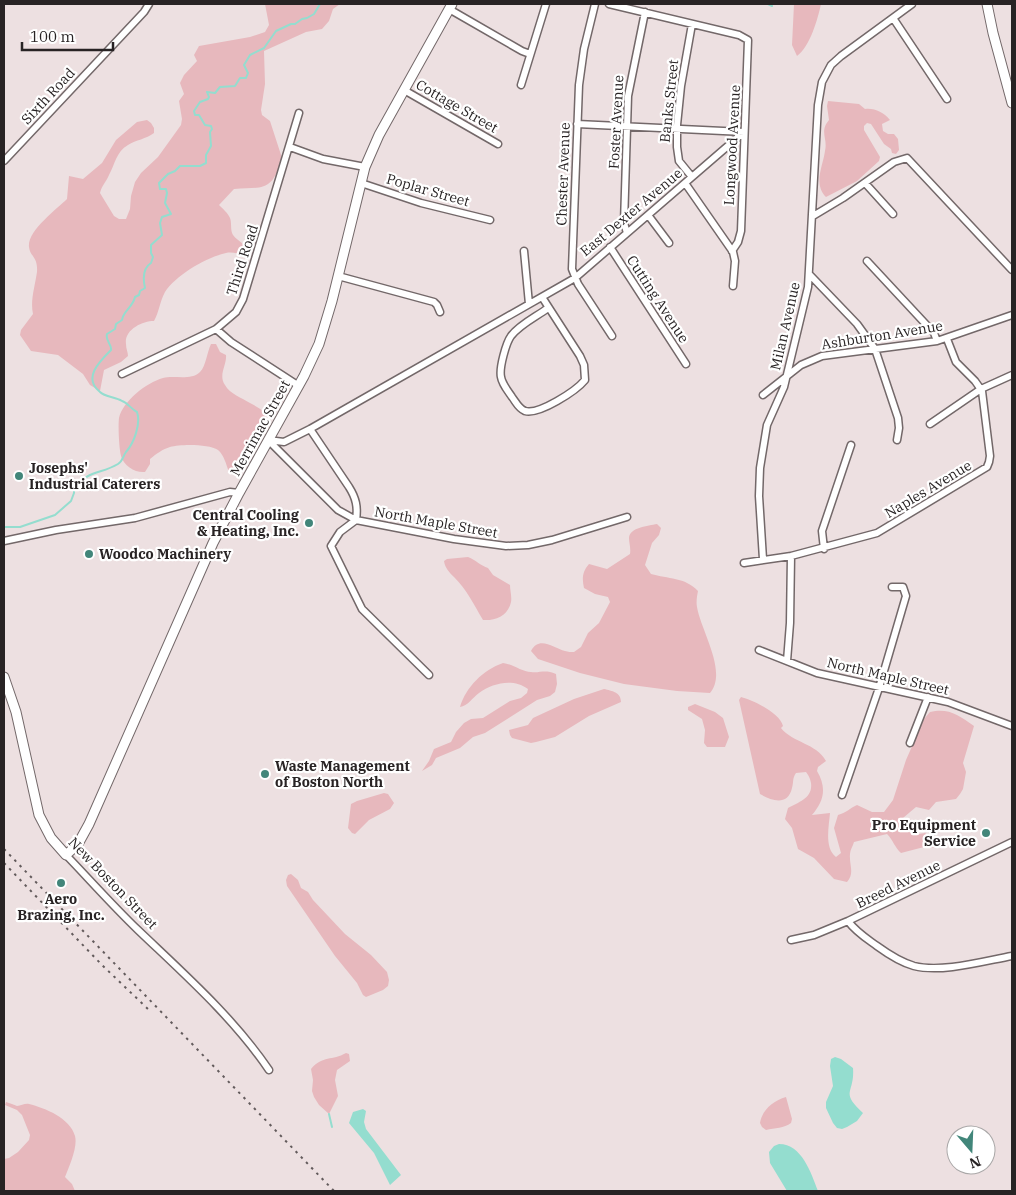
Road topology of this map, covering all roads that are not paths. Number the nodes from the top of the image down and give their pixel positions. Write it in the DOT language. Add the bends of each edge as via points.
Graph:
graph roads {
  1 [pos="149,4"];
  2 [pos="546,4"];
  3 [pos="595,4"];
  4 [pos="609,4"];
  5 [pos="912,4"];
  6 [pos="986,4"];
  7 [pos="450,6"];
  8 [pos="644,12"];
  9 [pos="893,18"];
  10 [pos="692,24"];
  11 [pos="530,54"];
  12 [pos="521,85"];
  13 [pos="404,90"];
  14 [pos="947,100"];
  15 [pos="1012,103"];
  16 [pos="299,114"];
  17 [pos="577,124"];
  18 [pos="627,126"];
  19 [pos="677,129"];
  20 [pos="744,132"];
  21 [pos="498,144"];
  22 [pos="290,147"];
  23 [pos="5,158"];
  24 [pos="365,167"];
  25 [pos="692,177"];
  26 [pos="361,183"];
  27 [pos="685,183"];
  28 [pos="865,183"];
  29 [pos="893,214"];
  30 [pos="648,215"];
  31 [pos="813,216"];
  32 [pos="490,220"];
  33 [pos="627,233"];
  34 [pos="669,243"];
  35 [pos="610,247"];
  36 [pos="524,251"];
  37 [pos="732,251"];
  38 [pos="867,261"];
  39 [pos="1012,270"];
  40 [pos="810,275"];
  41 [pos="338,276"];
  42 [pos="575,278"];
  43 [pos="733,286"];
  44 [pos="542,297"];
  45 [pos="530,304"];
  46 [pos="548,308"];
  47 [pos="440,312"];
  48 [pos="1012,315"];
  49 [pos="216,329"];
  50 [pos="612,336"];
  51 [pos="947,339"];
  52 [pos="938,341"];
  53 [pos="875,349"];
  54 [pos="686,364"];
  55 [pos="122,374"];
  56 [pos="1012,374"];
  57 [pos="787,376"];
  58 [pos="299,386"];
  59 [pos="981,389"];
  60 [pos="763,395"];
  61 [pos="930,424"];
  62 [pos="310,429"];
  63 [pos="268,440"];
  64 [pos="897,440"];
  65 [pos="851,446"];
  66 [pos="239,493"];
  67 [pos="627,516"];
  68 [pos="356,520"];
  69 [pos="4,541"];
  70 [pos="824,549"];
  71 [pos="791,556"];
  72 [pos="764,559"];
  73 [pos="744,563"];
  74 [pos="892,587"];
  75 [pos="758,650"];
  76 [pos="787,661"];
  77 [pos="429,675"];
  78 [pos="4,678"];
  79 [pos="879,688"];
  80 [pos="928,697"];
  81 [pos="1012,726"];
  82 [pos="910,743"];
  83 [pos="842,795"];
  84 [pos="1012,842"];
  85 [pos="66,856"];
  86 [pos="848,921"];
  87 [pos="791,940"];
  88 [pos="1012,956"];
  89 [pos="269,1070"];
  1 -- 23 [label="street, Sixth Road"];
  2 -- 11 [label="street"];
  3 -- 17 [label="street, Chester Avenue" via="581,66"];
  4 -- 8 [label="street"];
  5 -- 9 [label="street, Milan Avenue"];
  6 -- 15 [label="main road"];
  7 -- 11 [label="street"];
  7 -- 13 [label="main road, Merrimac Street"];
  8 -- 10 [label="street"];
  8 -- 18 [label="street, Foster Avenue" via="628,89"];
  9 -- 14 [label="street"];
  9 -- 31 [label="street, Milan Avenue" via="838,58 824,76 819,94"];
  10 -- 19 [label="street, Banks Street"];
  10 -- 20 [label="street, Longwood Avenue" via="748,39"];
  11 -- 12 [label="street"];
  13 -- 21 [label="street, Cottage Street"];
  13 -- 24 [label="main road, Merrimac Street"];
  16 -- 22 [label="street, Third Road"];
  17 -- 18 [label="street"];
  17 -- 42 [label="street, Chester Avenue" via="572,266"];
  18 -- 19 [label="street"];
  18 -- 33 [label="street, Foster Avenue" via="624,223"];
  19 -- 20 [label="street"];
  19 -- 25 [label="street, Banks Street" via="678,159"];
  20 -- 25 [label="street, East Dexter Avenue"];
  20 -- 37 [label="street, Longwood Avenue" via="741,231"];
  22 -- 24 [label="street" via="323,159"];
  22 -- 49 [label="street, Third Road" via="243,300 236,312"];
  24 -- 26 [label="main road, Merrimac Street"];
  25 -- 27 [label="street, East Dexter Avenue"];
  26 -- 32 [label="street, Poplar Street" via="421,203"];
  26 -- 41 [label="main road, Merrimac Street"];
  27 -- 30 [label="street, East Dexter Avenue"];
  27 -- 37 [label="street"];
  28 -- 29 [label="street"];
  28 -- 31 [label="street"];
  28 -- 39 [label="street" via="894,162 905,158 909,160"];
  30 -- 33 [label="street, East Dexter Avenue"];
  30 -- 34 [label="street"];
  31 -- 40 [label="street, Milan Avenue"];
  33 -- 35 [label="street, East Dexter Avenue"];
  35 -- 42 [label="street, East Dexter Avenue"];
  35 -- 54 [label="street, Cutting Avenue"];
  36 -- 45 [label="street"];
  37 -- 43 [label="street" via="735,261"];
  38 -- 52 [label="street"];
  40 -- 53 [label="street" via="857,324"];
  40 -- 57 [label="street, Milan Avenue"];
  41 -- 47 [label="street" via="434,302"];
  41 -- 58 [label="main road, Merrimac Street" via="319,344"];
  42 -- 44 [label="street, East Dexter Avenue"];
  42 -- 50 [label="street, Chester Avenue"];
  44 -- 45 [label="street, East Dexter Avenue"];
  44 -- 46 [label="street"];
  45 -- 62 [label="street, East Dexter Avenue"];
  46 -- 46 [label="street" via="580,356 585,380 542,409 527,411 518,406 505,386 500,369 512,334"];
  48 -- 51 [label="street, Ashburton Avenue"];
  49 -- 55 [label="street, Third Road"];
  49 -- 58 [label="street"];
  51 -- 52 [label="street, Ashburton Avenue"];
  51 -- 59 [label="street" via="956,362"];
  52 -- 53 [label="street, Ashburton Avenue"];
  53 -- 57 [label="street, Ashburton Avenue" via="822,356"];
  53 -- 64 [label="street" via="898,418"];
  56 -- 59 [label="street"];
  57 -- 60 [label="street, Ashburton Avenue"];
  57 -- 72 [label="street, Milan Avenue" via="767,425 760,468"];
  58 -- 63 [label="main road, Merrimac Street"];
  59 -- 61 [label="street"];
  59 -- 70 [label="street, Naples Avenue" via="990,456 987,467 883,530"];
  62 -- 63 [label="street" via="284,442"];
  62 -- 68 [label="street" via="354,496 358,511"];
  63 -- 66 [label="main road, Merrimac Street"];
  63 -- 68 [label="street, North Maple Street" via="335,507"];
  65 -- 70 [label="street" via="822,531"];
  66 -- 69 [label="street" via="230,492 135,518"];
  66 -- 85 [label="main road, Merrimac Street" via="211,547 89,824 78,844"];
  67 -- 68 [label="street, North Maple Street" via="552,540 506,546"];
  68 -- 77 [label="street" via="340,532 331,546 362,609"];
  70 -- 71 [label="street, Naples Avenue"];
  71 -- 72 [label="street, Naples Avenue"];
  71 -- 76 [label="street"];
  72 -- 73 [label="street, Naples Avenue"];
  74 -- 79 [label="street" via="903,587 906,596"];
  75 -- 76 [label="street, North Maple Street"];
  76 -- 79 [label="street, North Maple Street" via="824,675"];
  78 -- 85 [label="main road, New Boston Street" via="16,712 39,815 51,838"];
  79 -- 80 [label="street, North Maple Street"];
  79 -- 83 [label="street"];
  80 -- 81 [label="street, North Maple Street"];
  80 -- 82 [label="street"];
  84 -- 86 [label="street, Breed Avenue"];
  85 -- 89 [label="street, New Boston Street" via="242,1034"];
  86 -- 87 [label="street, Breed Avenue" via="814,935"];
  86 -- 88 [label="street" via="856,932 893,957 913,966 960,965"];
}
